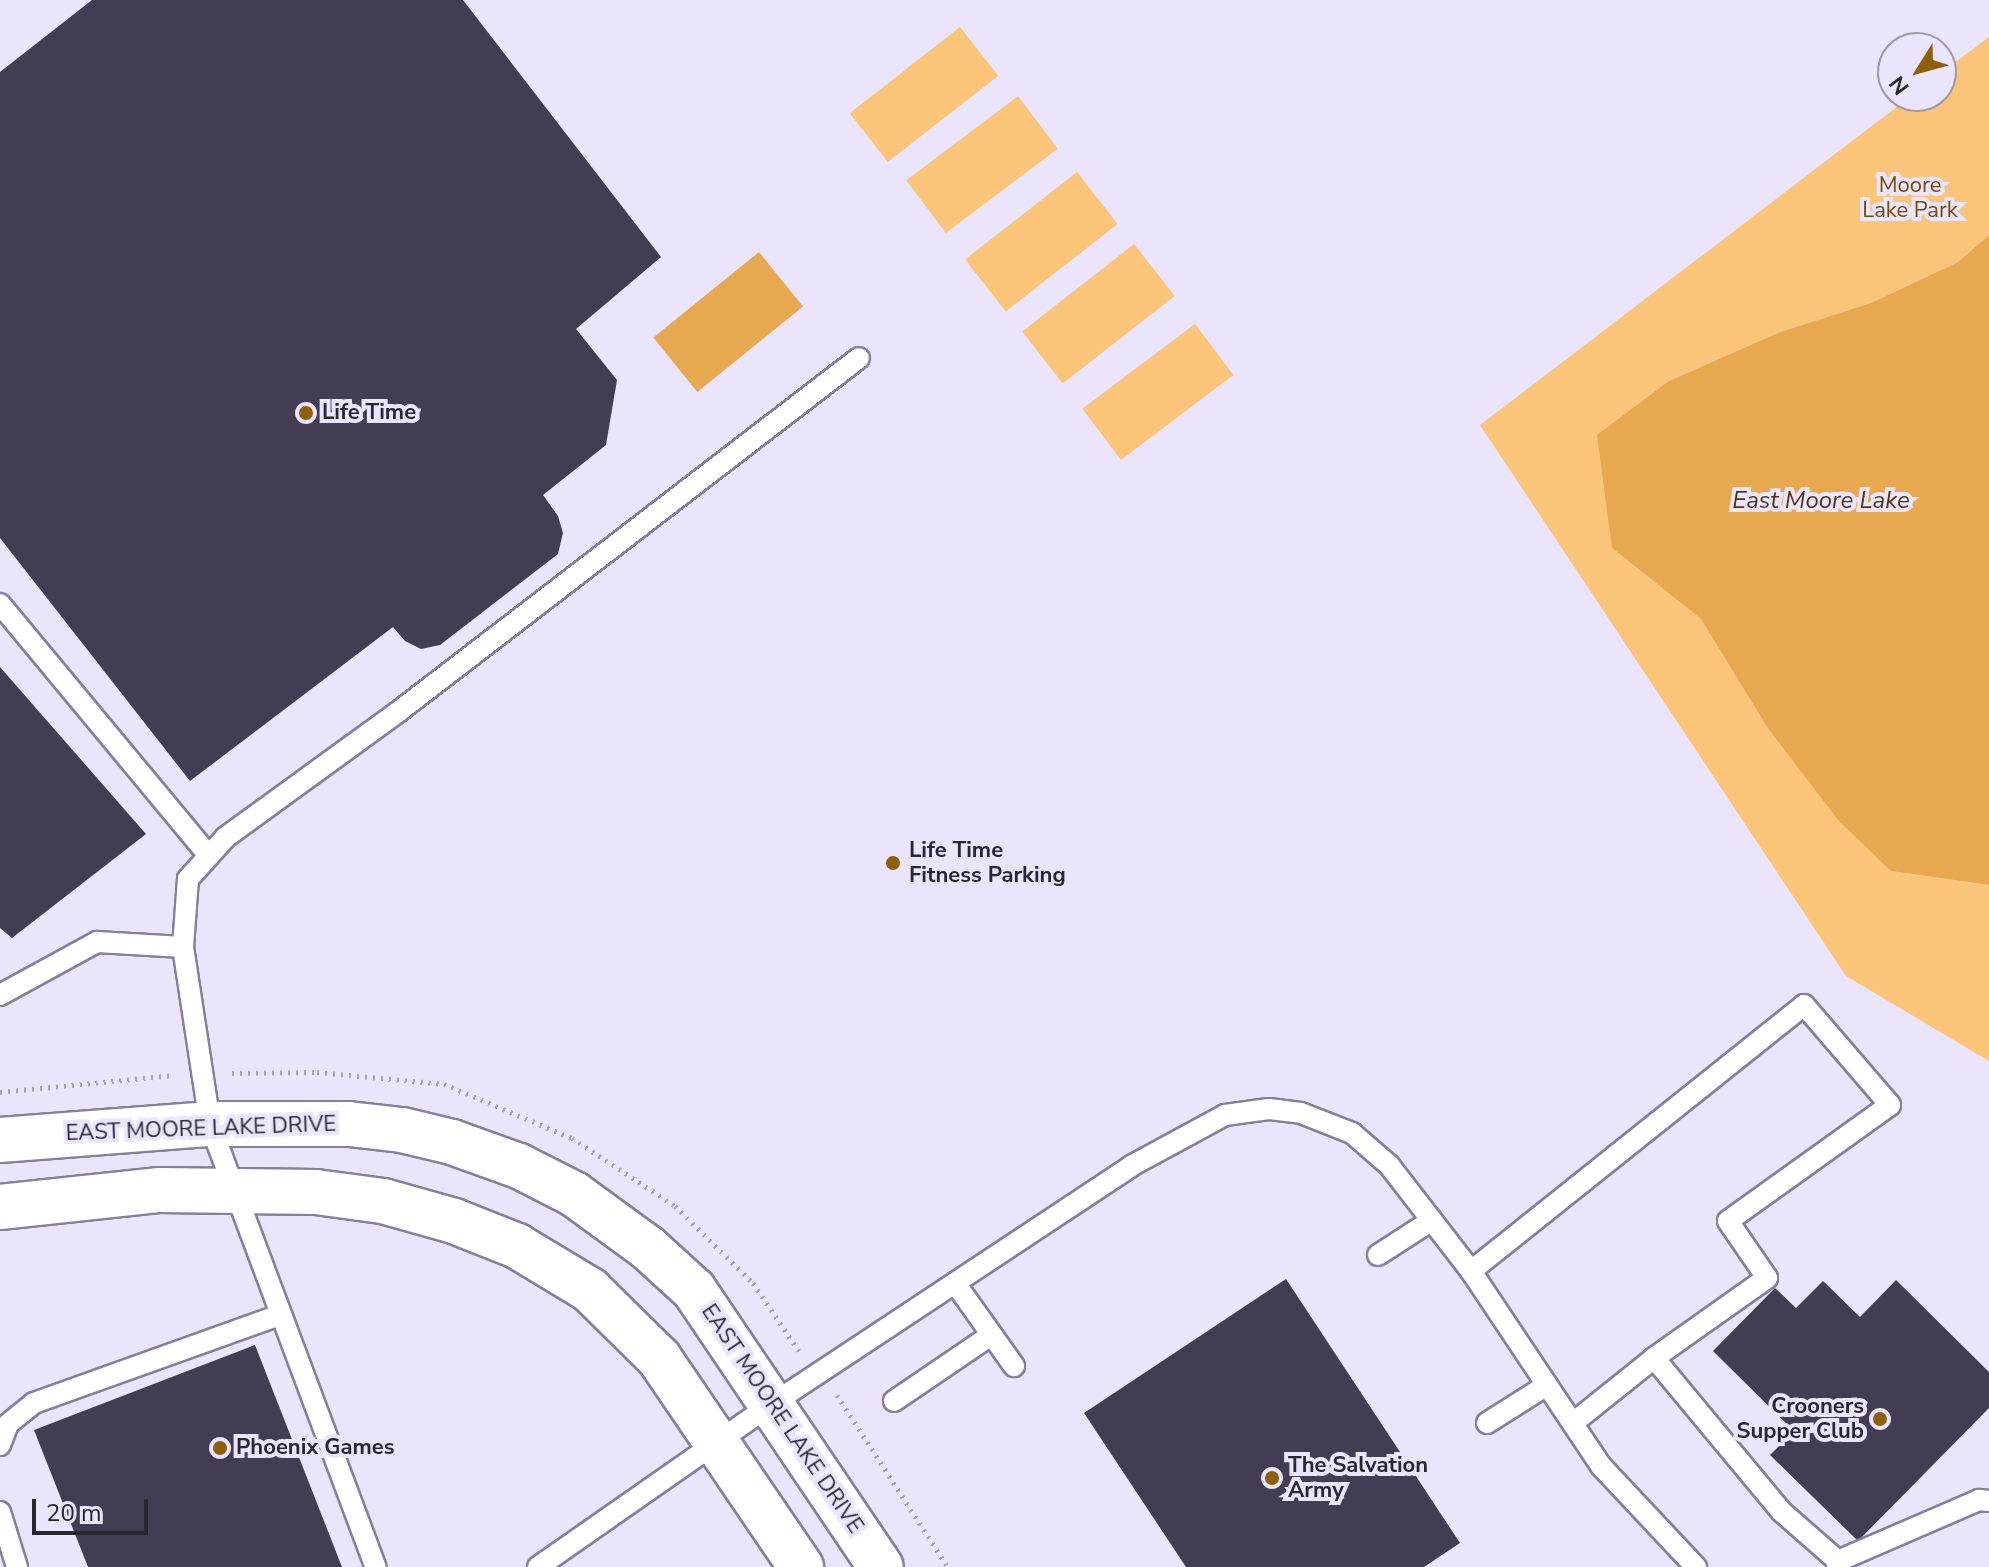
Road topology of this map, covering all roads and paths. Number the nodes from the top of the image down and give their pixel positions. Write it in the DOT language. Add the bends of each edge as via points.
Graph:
graph roads {
  1 [pos="859,358"];
  2 [pos="0,604"];
  3 [pos="209,856"];
  4 [pos="183,947"];
  5 [pos="0,995"];
  6 [pos="210,1124"];
  7 [pos="0,1140"];
  8 [pos="234,1192"];
  9 [pos="0,1207"];
  10 [pos="1432,1220"];
  11 [pos="1378,1255"];
  12 [pos="1471,1271"];
  13 [pos="955,1283"];
  14 [pos="280,1315"];
  15 [pos="991,1335"];
  16 [pos="1654,1358"];
  17 [pos="1014,1366"];
  18 [pos="1547,1385"];
  19 [pos="894,1401"];
  20 [pos="772,1404"];
  21 [pos="1487,1423"];
  22 [pos="1573,1423"];
  23 [pos="718,1442"];
  24 [pos="0,1445"];
  25 [pos="1989,1501"];
  26 [pos="0,1512"];
  27 [pos="1838,1564"];
  28 [pos="17,1567"];
  29 [pos="376,1567"];
  30 [pos="538,1567"];
  31 [pos="801,1567"];
  32 [pos="881,1567"];
  33 [pos="1696,1567"];
  1 -- 3 [label="lane" via="226,837"];
  2 -- 3 [label="lane"];
  3 -- 4 [label="lane" via="188,879"];
  4 -- 5 [label="lane" via="97,942"];
  4 -- 6 [label="lane"];
  6 -- 7 [label="street, EAST MOORE LAKE DRIVE"];
  6 -- 8 [label="lane"];
  6 -- 20 [label="street, EAST MOORE LAKE DRIVE" via="349,1124 402,1130 519,1166 574,1194 648,1248 694,1290"];
  8 -- 9 [label="street" via="160,1190"];
  8 -- 14 [label="lane"];
  8 -- 23 [label="street" via="316,1192 383,1201 517,1246 600,1300 659,1358"];
  10 -- 11 [label="lane"];
  10 -- 12 [label="lane"];
  10 -- 13 [label="lane" via="1389,1165 1352,1133 1301,1113 1269,1109 1225,1115 1131,1166"];
  12 -- 16 [label="lane" via="1804,1005 1890,1105 1728,1221 1767,1278"];
  12 -- 18 [label="lane"];
  13 -- 15 [label="lane"];
  13 -- 20 [label="lane"];
  14 -- 24 [label="lane" via="34,1403 8,1424"];
  14 -- 29 [label="lane"];
  15 -- 17 [label="lane"];
  15 -- 19 [label="lane"];
  16 -- 22 [label="lane"];
  16 -- 27 [label="lane" via="1782,1512"];
  18 -- 21 [label="lane"];
  18 -- 22 [label="lane"];
  20 -- 23 [label="lane"];
  20 -- 32 [label="street, EAST MOORE LAKE DRIVE"];
  22 -- 33 [label="lane" via="1601,1466"];
  23 -- 30 [label="lane"];
  23 -- 31 [label="street"];
  25 -- 27 [label="lane" via="1979,1500"];
  26 -- 28 [label="lane"];
}
